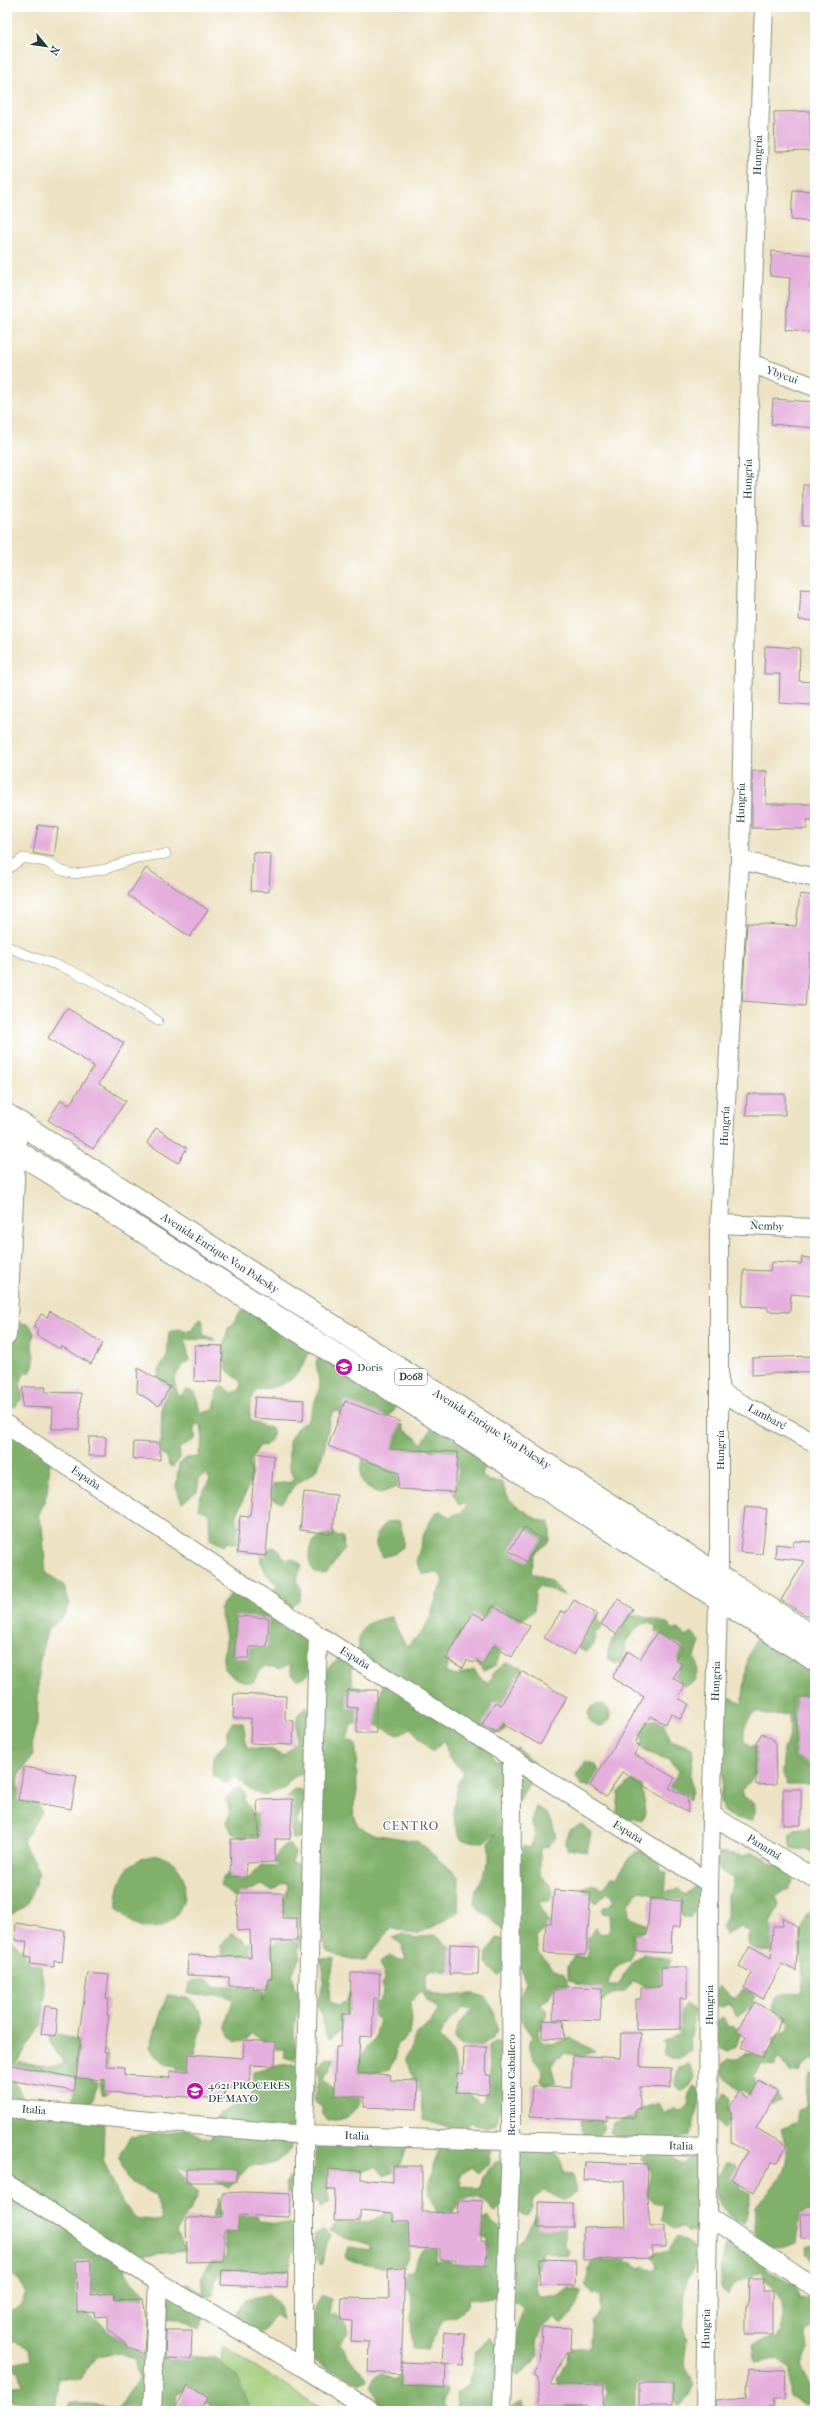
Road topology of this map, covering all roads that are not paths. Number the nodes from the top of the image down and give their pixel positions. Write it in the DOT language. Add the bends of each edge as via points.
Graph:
graph roads {
  1 [pos="764,7"];
  2 [pos="750,363"];
  3 [pos="815,386"];
  4 [pos="166,854"];
  5 [pos="740,860"];
  6 [pos="7,870"];
  7 [pos="815,878"];
  8 [pos="7,946"];
  9 [pos="158,1021"];
  10 [pos="12,1119"];
  11 [pos="12,1148"];
  12 [pos="719,1224"];
  13 [pos="815,1228"];
  14 [pos="7,1336"];
  15 [pos="720,1392"];
  16 [pos="7,1425"];
  17 [pos="815,1443"];
  18 [pos="719,1576"];
  19 [pos="718,1598"];
  20 [pos="318,1635"];
  21 [pos="815,1638"];
  22 [pos="815,1660"];
  23 [pos="512,1758"];
  24 [pos="712,1815"];
  25 [pos="815,1879"];
  26 [pos="709,1883"];
  27 [pos="7,2108"];
  28 [pos="304,2135"];
  29 [pos="511,2142"];
  30 [pos="708,2147"];
  31 [pos="7,2184"];
  32 [pos="708,2216"];
  33 [pos="158,2282"];
  34 [pos="815,2288"];
  35 [pos="304,2368"];
  36 [pos="152,2411"];
  37 [pos="371,2411"];
  38 [pos="502,2411"];
  39 [pos="705,2411"];
  1 -- 2 [label="street, Hungría"];
  2 -- 3 [label="street, Ybycui"];
  2 -- 5 [label="street, Hungría"];
  4 -- 6 [label="lane" via="136,858 106,869 74,874 46,862 23,858"];
  5 -- 7 [label="street"];
  5 -- 12 [label="street, Hungría"];
  8 -- 9 [label="lane" via="25,956 66,969 113,993"];
  10 -- 11 [label="street"];
  10 -- 18 [label="main road, Avenida Enrique Von Polesky / D068"];
  11 -- 14 [label="street"];
  11 -- 19 [label="main road, Avenida Enrique Von Polesky / D068"];
  12 -- 13 [label="street, Ñemby"];
  12 -- 15 [label="street, Hungría"];
  15 -- 17 [label="street, Lambaré"];
  15 -- 18 [label="street, Hungría"];
  16 -- 20 [label="street, España"];
  18 -- 19 [label="street, Hungría"];
  18 -- 21 [label="main road, Avenida Enrique Von Polesky / D068"];
  19 -- 22 [label="main road, Avenida Enrique Von Polesky / D068"];
  19 -- 24 [label="street, Hungria"];
  20 -- 23 [label="street, España"];
  20 -- 28 [label="street"];
  23 -- 26 [label="street, España"];
  23 -- 29 [label="street, Bernardino Caballero"];
  24 -- 25 [label="street, Panamá"];
  24 -- 26 [label="street, Hungria"];
  26 -- 30 [label="street, Hungria"];
  27 -- 28 [label="street, Italia"];
  28 -- 29 [label="street, Italia"];
  28 -- 35 [label="street"];
  29 -- 30 [label="street, Italia"];
  29 -- 38 [label="street, Bernardino Caballero"];
  30 -- 32 [label="street, Hungria"];
  31 -- 33 [label="street"];
  32 -- 34 [label="street"];
  32 -- 39 [label="street, Hungria"];
  33 -- 35 [label="street"];
  33 -- 36 [label="street"];
  35 -- 37 [label="street"];
}
